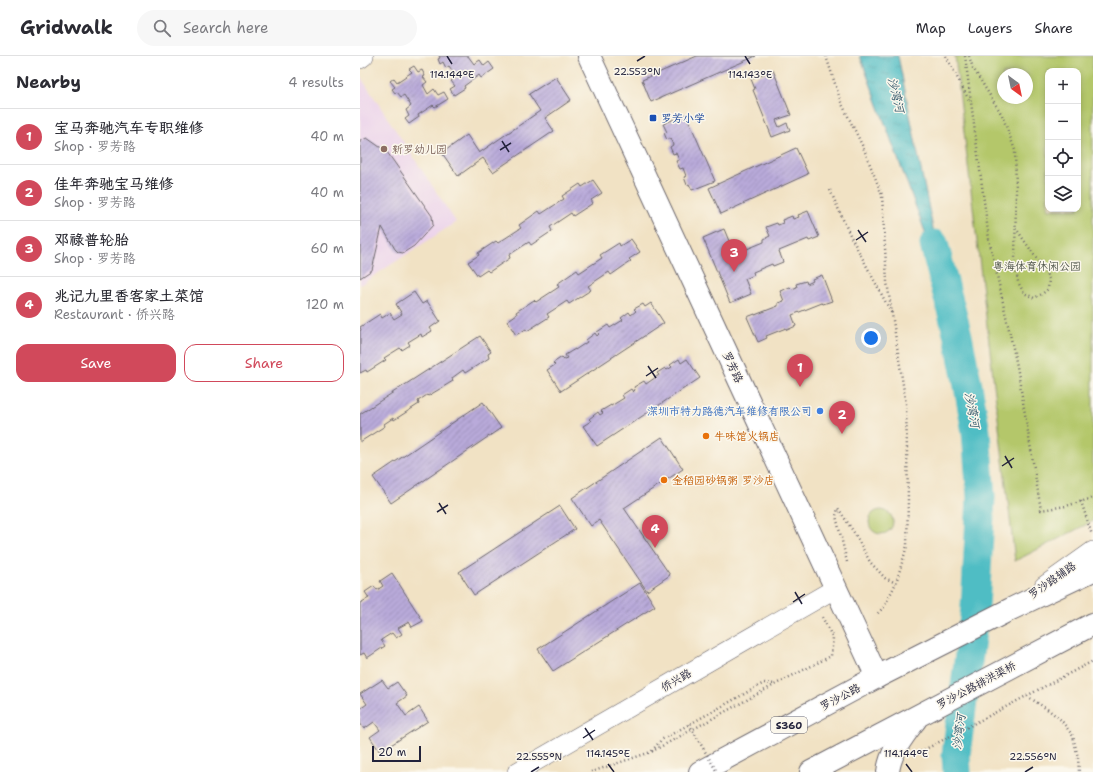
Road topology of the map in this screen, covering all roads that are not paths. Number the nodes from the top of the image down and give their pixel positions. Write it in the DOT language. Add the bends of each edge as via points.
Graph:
graph roads {
  1 [pos="364,56"];
  2 [pos="589,56"];
  3 [pos="360,59"];
  4 [pos="1093,551"];
  5 [pos="1093,570"];
  6 [pos="836,588"];
  7 [pos="1011,610"];
  8 [pos="1093,624"];
  9 [pos="886,673"];
  10 [pos="917,717"];
  11 [pos="517,772"];
  12 [pos="700,772"];
  13 [pos="811,772"];
  14 [pos="888,772"];
  1 -- 3 [label="street"];
  2 -- 6 [label="main road, 罗芳路"];
  4 -- 7 [label="street, 罗沙路辅路"];
  5 -- 7 [label="main road, S360"];
  6 -- 9 [label="main road, 罗芳路"];
  6 -- 11 [label="street, 侨兴路"];
  7 -- 9 [label="main road, S360"];
  8 -- 10 [label="main road, 罗沙公路排洪渠桥"];
  9 -- 12 [label="main road, 罗沙公路 / S360"];
  10 -- 13 [label="main road"];
  10 -- 14 [label="main road" via="896,747"];
}
